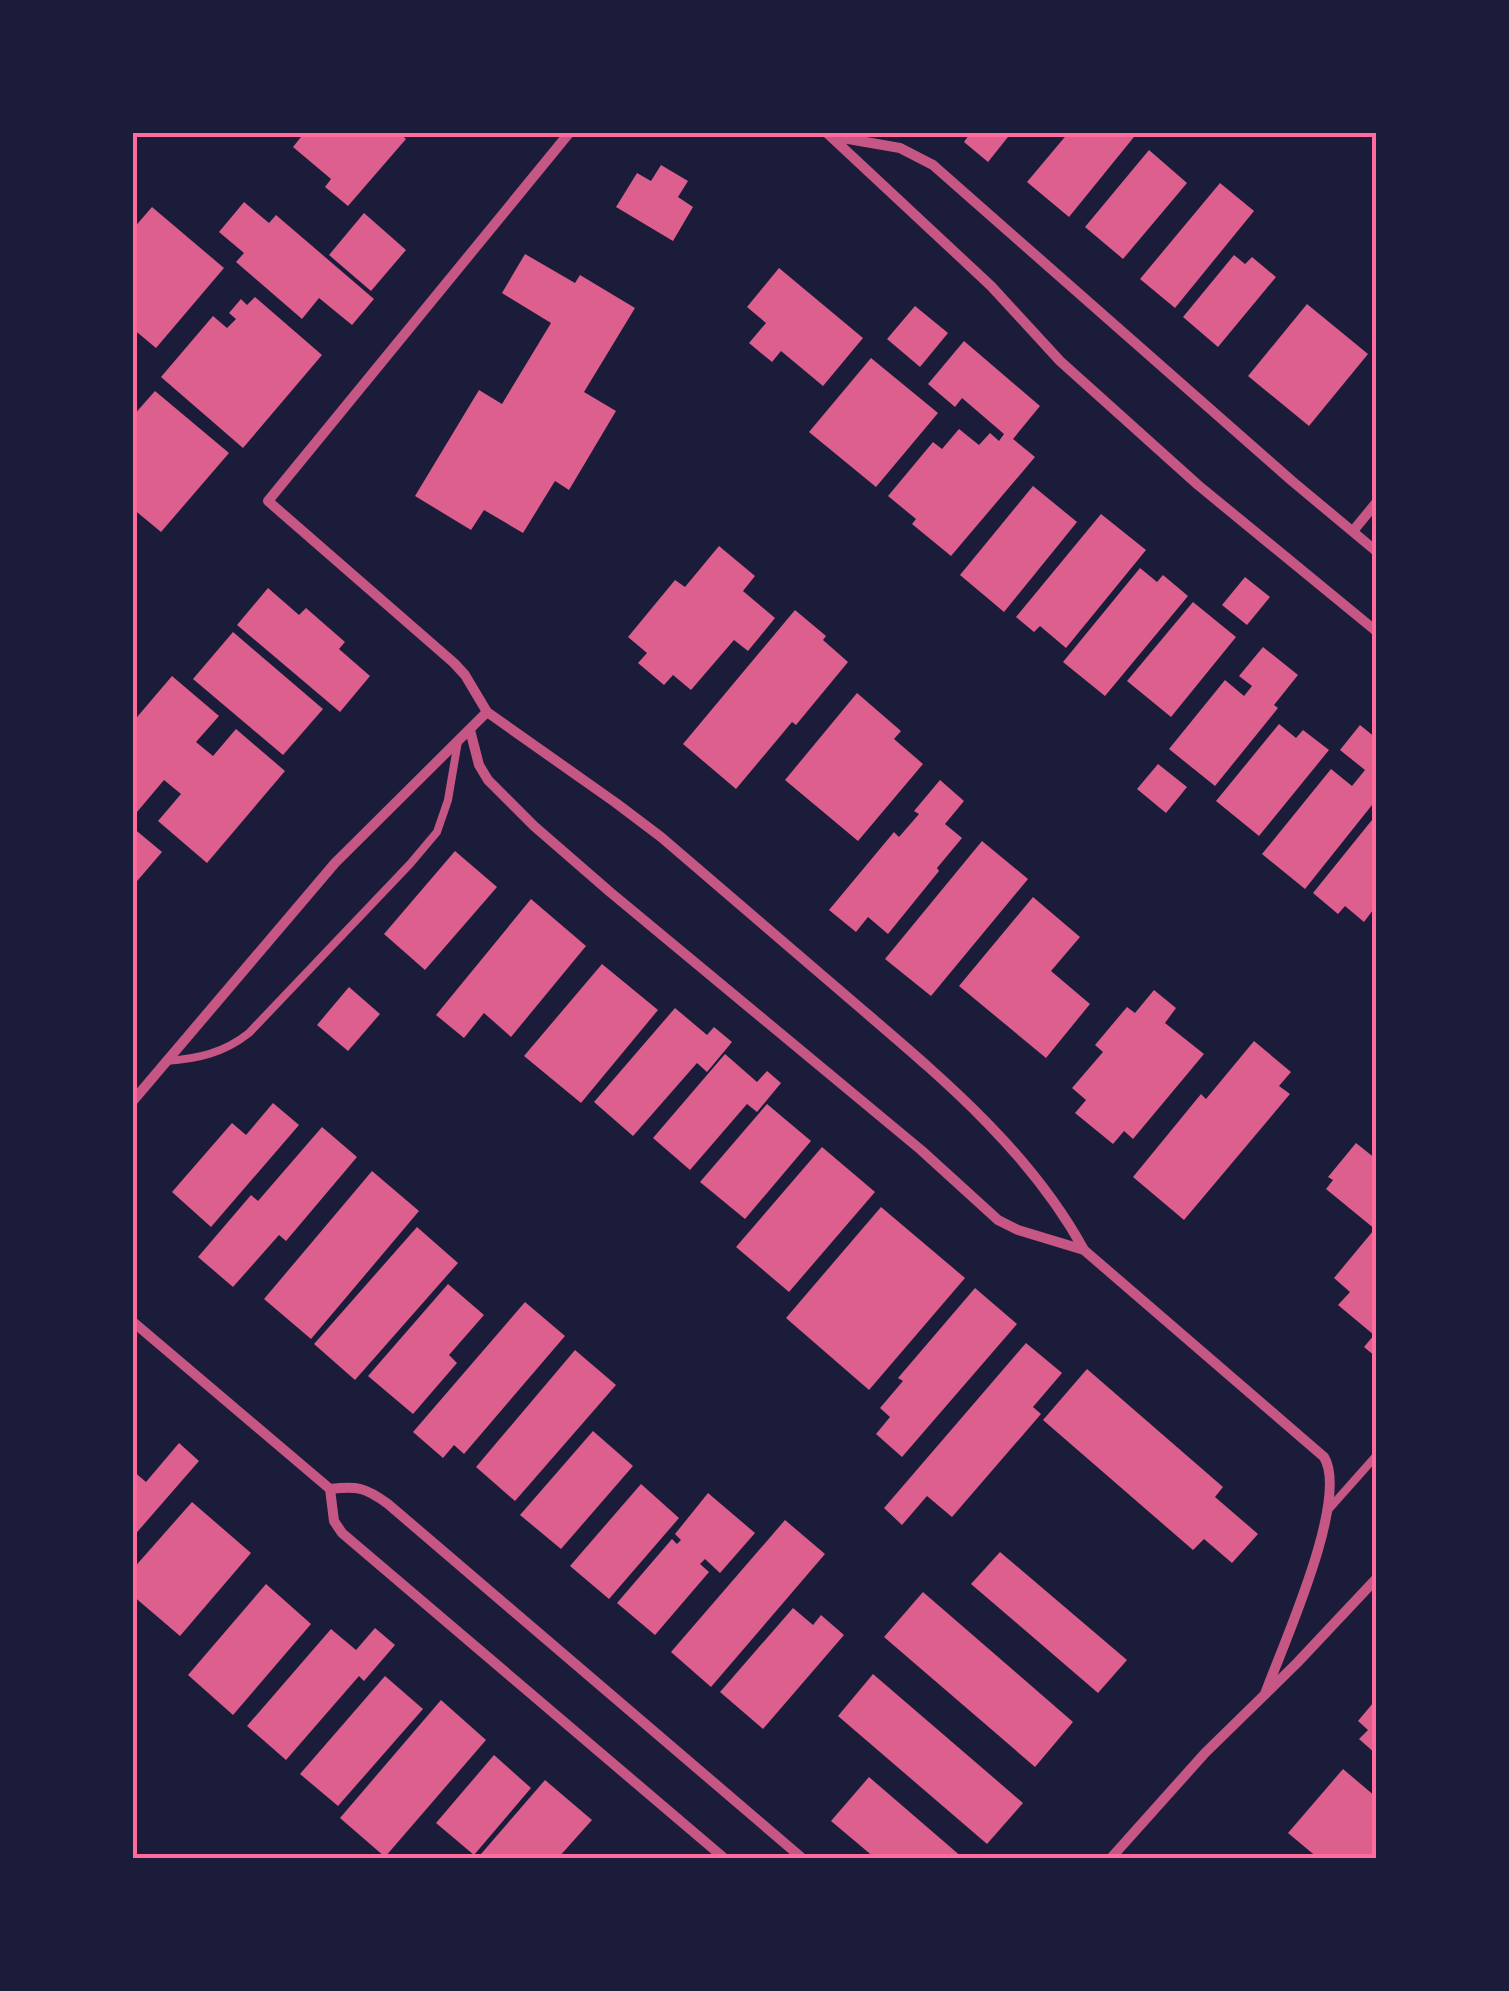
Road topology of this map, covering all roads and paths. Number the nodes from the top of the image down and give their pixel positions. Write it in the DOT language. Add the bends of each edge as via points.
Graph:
graph roads {
  1 [pos="570,132"];
  2 [pos="828,134"];
  3 [pos="857,137"];
  4 [pos="848,152"];
  5 [pos="1376,503"];
  6 [pos="1353,531"];
  7 [pos="1376,551"];
  8 [pos="1376,631"];
  9 [pos="486,712"];
  10 [pos="470,730"];
  11 [pos="458,741"];
  12 [pos="166,1061"];
  13 [pos="132,1102"];
  14 [pos="1084,1250"];
  15 [pos="132,1321"];
  16 [pos="1376,1456"];
  17 [pos="330,1489"];
  18 [pos="1328,1510"];
  19 [pos="1376,1578"];
  20 [pos="1264,1694"];
  21 [pos="724,1858"];
  22 [pos="802,1858"];
  23 [pos="1112,1858"];
  1 -- 9 [label="street" via="268,501 454,662"];
  2 -- 3 [label="street"];
  2 -- 4 [label="street"];
  3 -- 4 [label="street"];
  3 -- 6 [label="street" via="933,165"];
  4 -- 8 [label="street" via="1060,361"];
  5 -- 6 [label="street"];
  6 -- 7 [label="street"];
  9 -- 10 [label="street"];
  9 -- 14 [label="street" via="661,837 946,1082 1044,1186"];
  10 -- 11 [label="street"];
  10 -- 14 [label="street" via="488,780 610,892 998,1220"];
  11 -- 12 [label="street" via="335,863"];
  11 -- 12 [label="lane" via="444,814 410,864 249,1034 212,1054"];
  12 -- 13 [label="street"];
  14 -- 18 [label="street" via="1316,1449 1330,1471"];
  15 -- 17 [label="street"];
  16 -- 18 [label="lane"];
  17 -- 21 [label="street" via="342,1533"];
  17 -- 22 [label="street" via="360,1488 388,1504"];
  18 -- 20 [label="street"];
  19 -- 20 [label="street"];
  20 -- 23 [label="street"];
}
